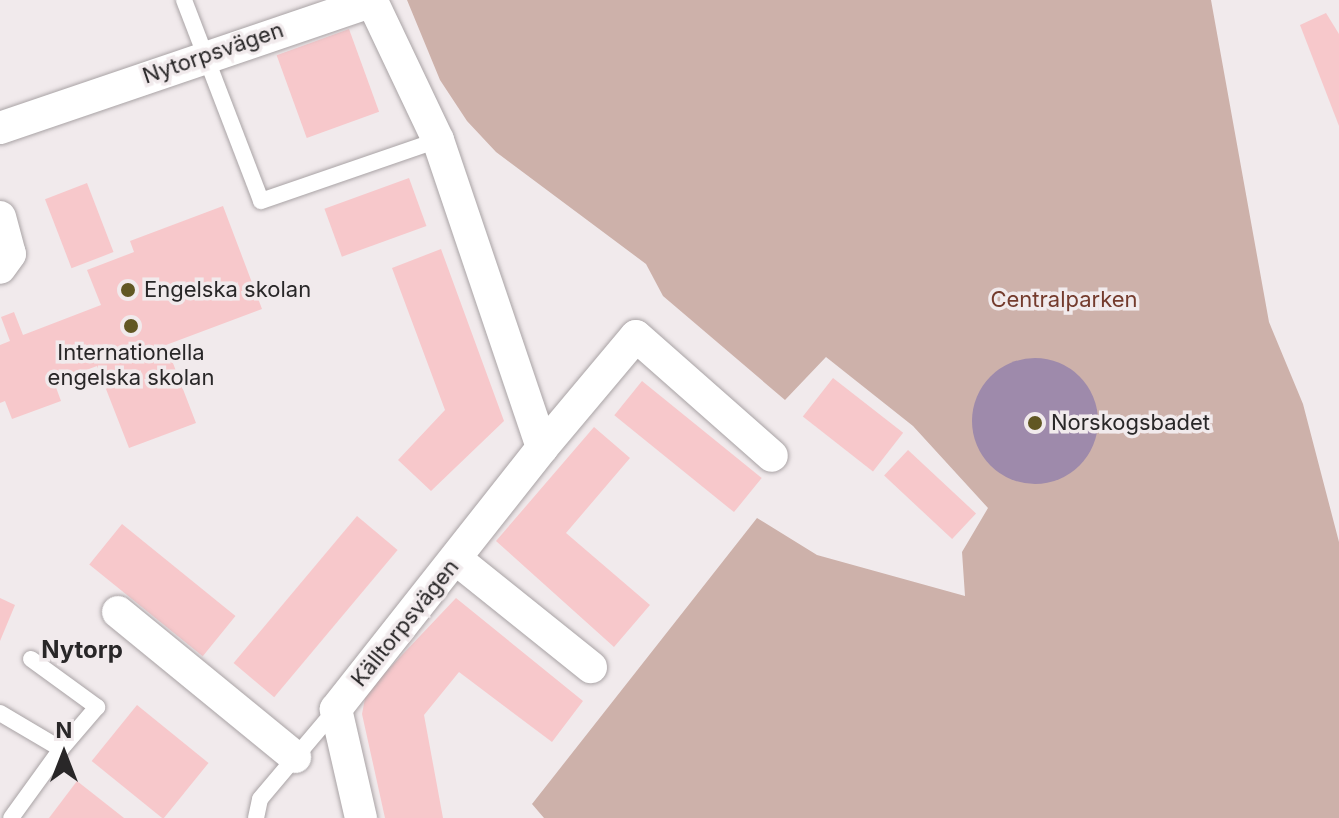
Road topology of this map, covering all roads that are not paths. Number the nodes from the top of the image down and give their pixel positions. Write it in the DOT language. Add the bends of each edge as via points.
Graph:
graph roads {
  1 [pos="184,0"];
  2 [pos="205,55"];
  3 [pos="0,128"];
  4 [pos="438,140"];
  5 [pos="0,217"];
  6 [pos="0,268"];
  7 [pos="542,448"];
  8 [pos="772,456"];
  9 [pos="456,559"];
  10 [pos="118,612"];
  11 [pos="31,659"];
  12 [pos="591,667"];
  13 [pos="336,709"];
  14 [pos="0,713"];
  15 [pos="61,749"];
  16 [pos="295,757"];
  17 [pos="260,799"];
  18 [pos="11,818"];
  19 [pos="245,818"];
  20 [pos="256,818"];
  21 [pos="361,818"];
  1 -- 2 [label="lane"];
  2 -- 3 [label="street, Nytorpsvägen"];
  2 -- 4 [label="street, Nytorpsvägen" via="372,1"];
  2 -- 4 [label="lane" via="261,201"];
  4 -- 7 [label="street"];
  5 -- 6 [label="street" via="10,254"];
  7 -- 8 [label="street, Källtorpsvägen" via="636,336"];
  7 -- 9 [label="street, Källtorpsvägen"];
  9 -- 12 [label="street"];
  9 -- 13 [label="street, Källtorpsvägen"];
  10 -- 16 [label="street"];
  11 -- 15 [label="lane" via="97,707"];
  13 -- 16 [label="lane"];
  13 -- 21 [label="street, Källtorpsvägen"];
  14 -- 15 [label="lane"];
  15 -- 18 [label="lane"];
  16 -- 17 [label="lane"];
  17 -- 19 [label="lane"];
  17 -- 20 [label="lane"];
}
